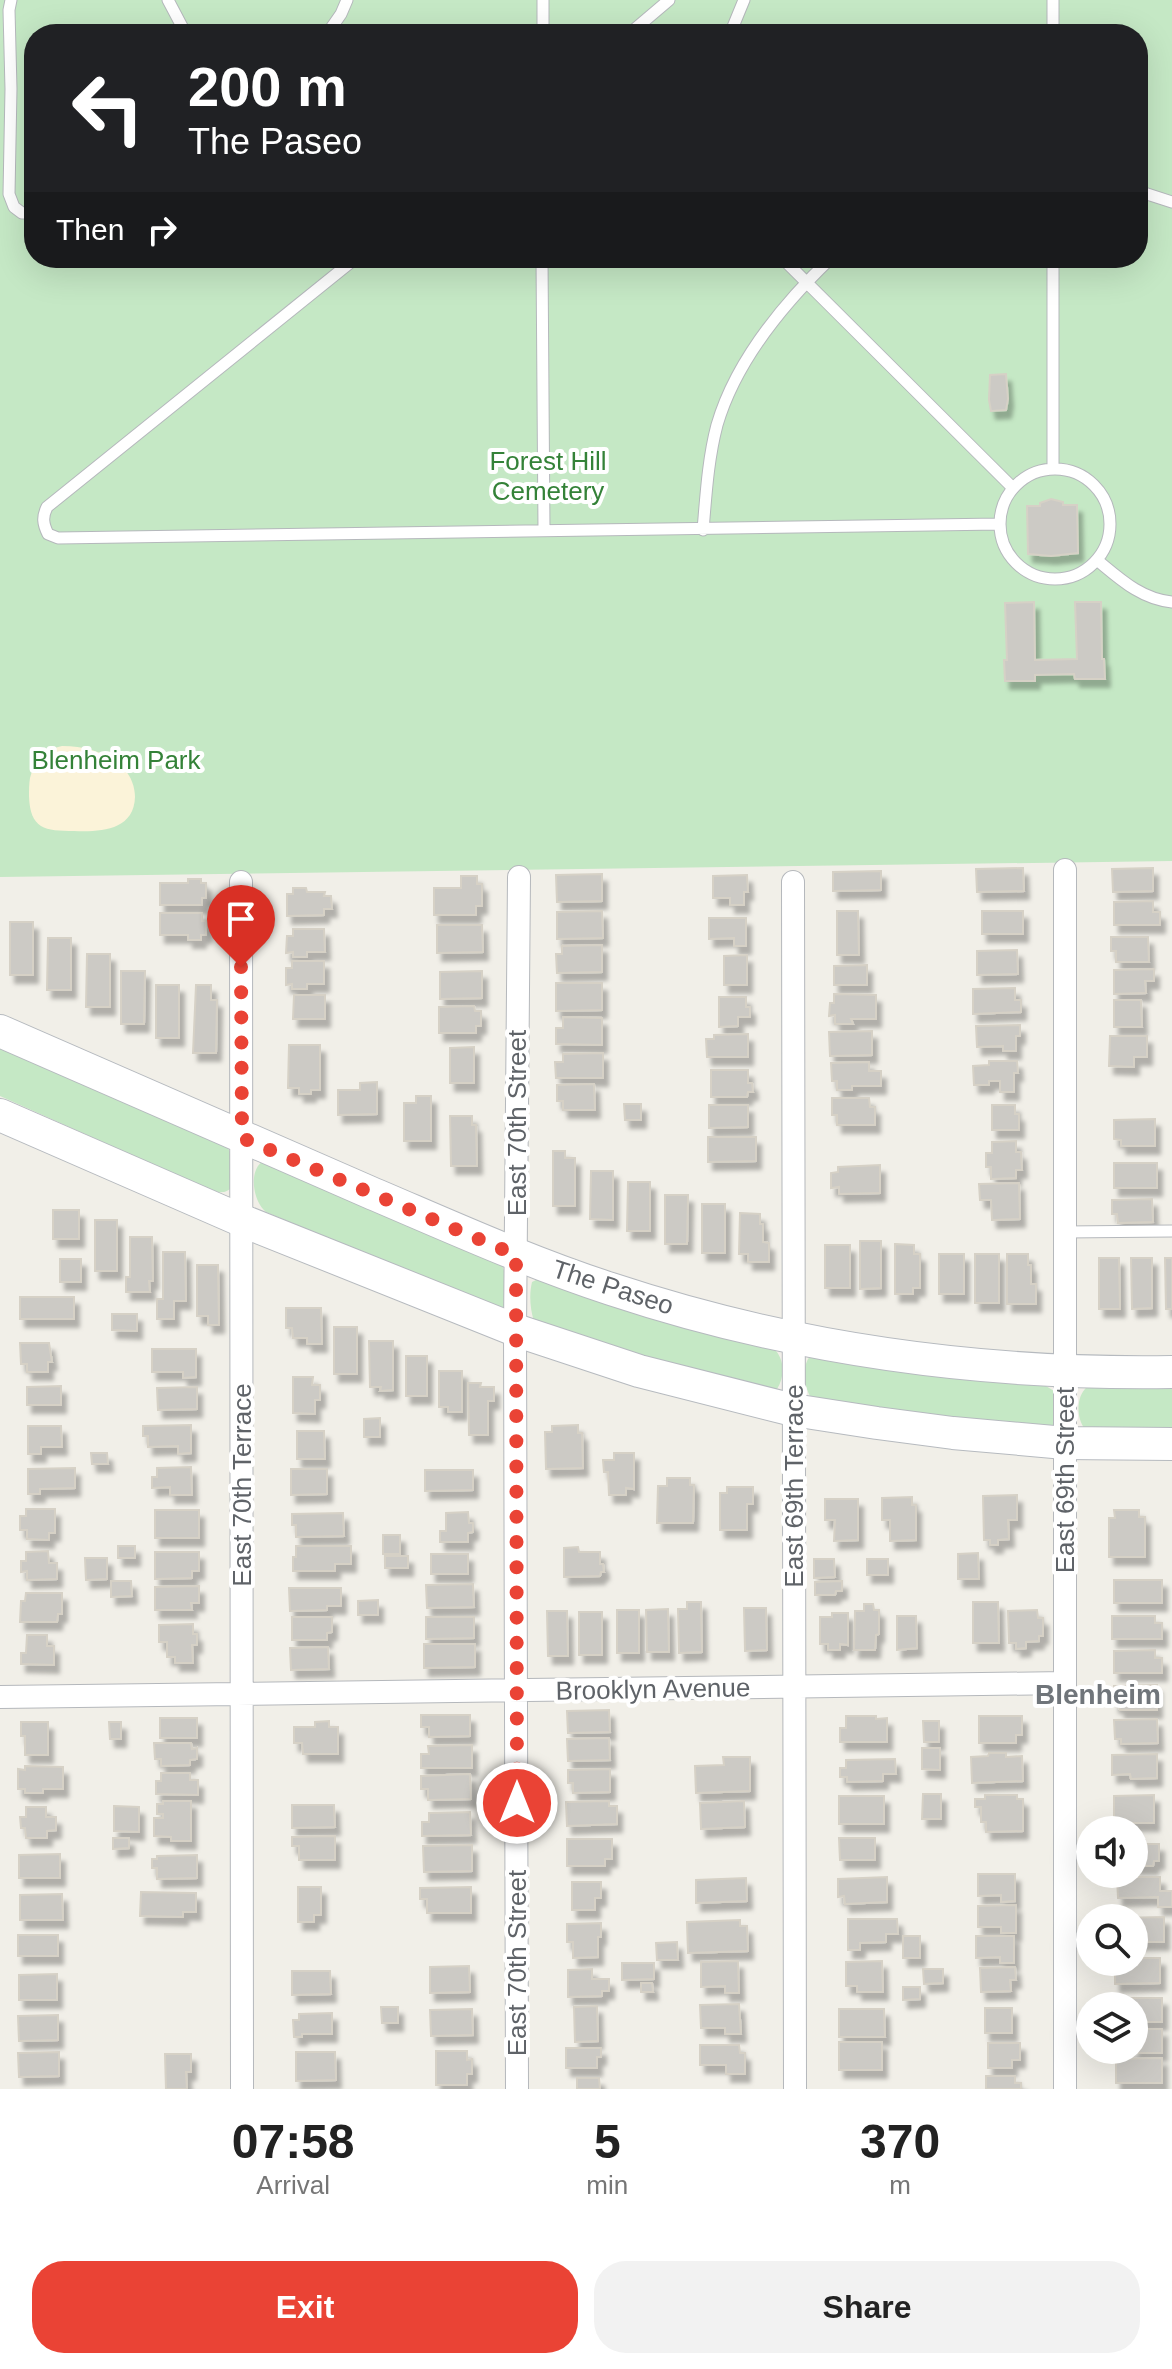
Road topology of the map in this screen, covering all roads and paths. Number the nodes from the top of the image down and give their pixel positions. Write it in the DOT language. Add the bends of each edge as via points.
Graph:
graph roads {
  1 [pos="11,0"];
  2 [pos="168,0"];
  3 [pos="347,0"];
  4 [pos="543,0"];
  5 [pos="668,0"];
  6 [pos="744,0"];
  7 [pos="1053,0"];
  8 [pos="181,24"];
  9 [pos="334,24"];
  10 [pos="543,24"];
  11 [pos="640,24"];
  12 [pos="734,24"];
  13 [pos="1053,24"];
  14 [pos="1148,194"];
  15 [pos="1172,202"];
  16 [pos="24,213"];
  17 [pos="344,268"];
  18 [pos="542,268"];
  19 [pos="792,268"];
  20 [pos="821,268"];
  21 [pos="1053,268"];
  22 [pos="806,282"];
  23 [pos="1053,468"];
  24 [pos="1013,488"];
  25 [pos="999,524"];
  26 [pos="544,530"];
  27 [pos="703,530"];
  28 [pos="1097,560"];
  29 [pos="1172,602"];
  30 [pos="1065,870"];
  31 [pos="519,877"];
  32 [pos="241,882"];
  33 [pos="793,882"];
  34 [pos="0,1031"];
  35 [pos="0,1115"];
  36 [pos="242,1138"];
  37 [pos="243,1221"];
  38 [pos="1172,1231"];
  39 [pos="1065,1232"];
  40 [pos="516,1255"];
  41 [pos="515,1330"];
  42 [pos="793,1338"];
  43 [pos="1064,1372"];
  44 [pos="1172,1372"];
  45 [pos="793,1410"];
  46 [pos="1065,1443"];
  47 [pos="1172,1444"];
  48 [pos="1065,1683"];
  49 [pos="795,1687"];
  50 [pos="517,1691"];
  51 [pos="242,1694"];
  52 [pos="0,1697"];
  53 [pos="242,2089"];
  54 [pos="517,2089"];
  55 [pos="795,2089"];
  56 [pos="1065,2089"];
  1 -- 16 [label="lane" via="9,194 14,207"];
  2 -- 8 [label="lane"];
  3 -- 9 [label="lane"];
  4 -- 10 [label="lane"];
  5 -- 11 [label="lane"];
  6 -- 12 [label="lane"];
  7 -- 13 [label="lane"];
  14 -- 15 [label="lane"];
  17 -- 26 [label="lane" via="47,507 43,525 48,534 58,538"];
  18 -- 26 [label="lane"];
  19 -- 22 [label="lane"];
  20 -- 22 [label="lane"];
  21 -- 23 [label="lane"];
  22 -- 24 [label="lane"];
  22 -- 27 [label="lane" via="760,337 735,380 717,426"];
  23 -- 24 [label="lane" via="1036,471"];
  23 -- 28 [label="lane" via="1074,471 1105,499 1111,527"];
  24 -- 25 [label="lane"];
  25 -- 27 [label="lane"];
  25 -- 28 [label="lane" via="1011,559 1027,573 1055,580 1076,576"];
  26 -- 27 [label="lane"];
  28 -- 29 [label="lane" via="1146,597"];
  30 -- 39 [label="street, East 69th Street"];
  31 -- 40 [label="street, East 70th Street"];
  32 -- 36 [label="street, East 70th Terrace"];
  33 -- 42 [label="street, East 69th Terrace"];
  34 -- 36 [label="main road, The Paseo"];
  35 -- 37 [label="main road"];
  36 -- 37 [label="street, East 70th Terrace"];
  36 -- 40 [label="main road, The Paseo"];
  37 -- 41 [label="main road"];
  37 -- 51 [label="street, East 70th Terrace"];
  38 -- 39 [label="lane"];
  39 -- 43 [label="street, East 69th Street"];
  40 -- 41 [label="street, East 70th Street"];
  40 -- 42 [label="main road, The Paseo" via="691,1313"];
  41 -- 45 [label="main road" via="639,1371"];
  41 -- 50 [label="street, East 70th Street"];
  42 -- 43 [label="main road, The Paseo" via="886,1354"];
  42 -- 45 [label="street, East 69th Terrace"];
  43 -- 44 [label="main road, The Paseo"];
  43 -- 46 [label="street, East 69th Street"];
  45 -- 46 [label="main road"];
  45 -- 49 [label="street, East 69th Terrace"];
  46 -- 47 [label="main road"];
  46 -- 48 [label="street, East 69th Street"];
  48 -- 49 [label="street, Brooklyn Avenue"];
  48 -- 56 [label="street, East 69th Street"];
  49 -- 50 [label="street, Brooklyn Avenue"];
  49 -- 55 [label="street, East 69th Terrace"];
  50 -- 51 [label="street, Brooklyn Avenue"];
  50 -- 54 [label="street, East 70th Street"];
  51 -- 52 [label="street, Brooklyn Avenue"];
  51 -- 53 [label="street, East 70th Terrace"];
}
